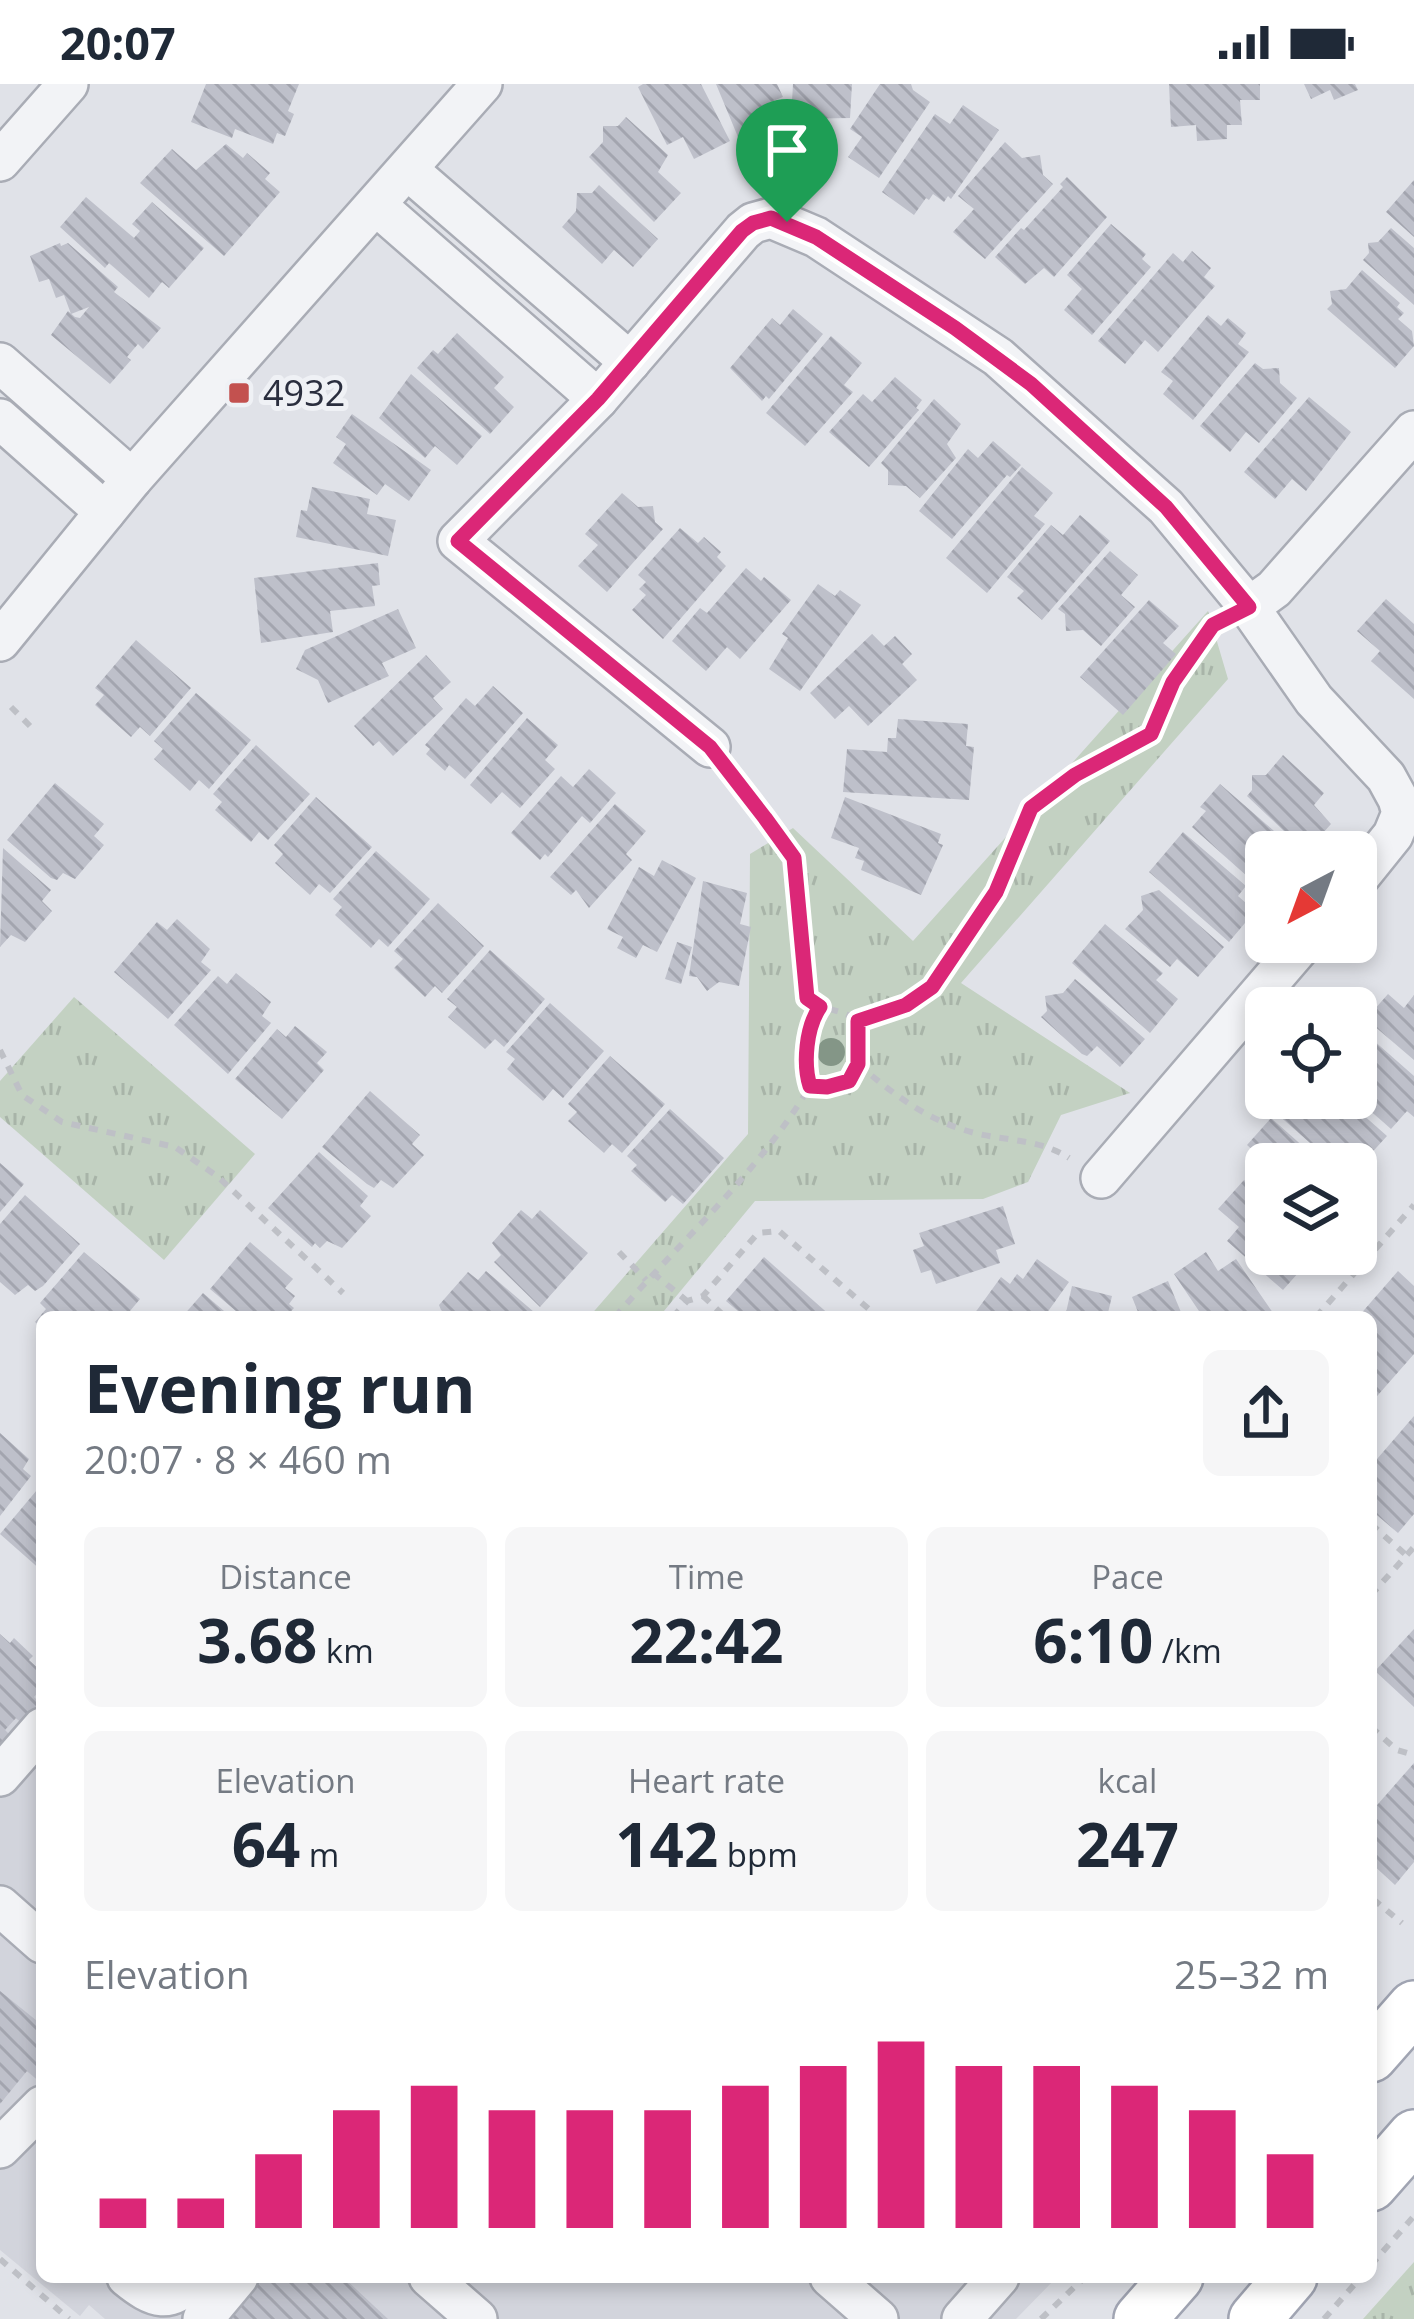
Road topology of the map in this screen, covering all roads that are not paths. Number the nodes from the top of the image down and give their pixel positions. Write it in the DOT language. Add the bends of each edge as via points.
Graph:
graph roads {
  1 [pos="68,84"];
  2 [pos="482,84"];
  3 [pos="0,161"];
  4 [pos="408,170"];
  5 [pos="377,206"];
  6 [pos="630,362"];
  7 [pos="0,363"];
  8 [pos="598,399"];
  9 [pos="0,419"];
  10 [pos="1414,431"];
  11 [pos="132,479"];
  12 [pos="105,512"];
  13 [pos="1249,607"];
  14 [pos="0,640"];
  15 [pos="710,747"];
  16 [pos="1377,855"];
  17 [pos="1286,963"];
  18 [pos="1101,1178"];
  19 [pos="36,1735"];
  20 [pos="0,1776"];
  21 [pos="0,1906"];
  22 [pos="36,1937"];
  23 [pos="1414,2007"];
  24 [pos="1377,2049"];
  25 [pos="36,2112"];
  26 [pos="1414,2136"];
  27 [pos="0,2148"];
  28 [pos="1377,2179"];
  29 [pos="134,2283"];
  30 [pos="190,2283"];
  31 [pos="233,2283"];
  32 [pos="436,2283"];
  33 [pos="837,2283"];
  34 [pos="994,2283"];
  35 [pos="1172,2283"];
  36 [pos="1287,2283"];
  37 [pos="203,2319"];
  38 [pos="478,2319"];
  39 [pos="878,2319"];
  40 [pos="962,2319"];
  41 [pos="1140,2319"];
  42 [pos="1255,2319"];
  1 -- 3 [label="street"];
  2 -- 4 [label="street"];
  4 -- 5 [label="street"];
  4 -- 6 [label="street"];
  5 -- 8 [label="street"];
  5 -- 11 [label="street"];
  6 -- 8 [label="street"];
  6 -- 13 [label="street" via="742,231 771,218 787,222 1031,384 1166,507"];
  7 -- 11 [label="street"];
  8 -- 15 [label="street" via="458,541"];
  9 -- 12 [label="street"];
  10 -- 13 [label="street" via="1294,568"];
  11 -- 12 [label="street"];
  12 -- 14 [label="street"];
  13 -- 16 [label="street" via="1303,687 1398,799 1402,813"];
  17 -- 18 [label="street"];
  19 -- 20 [label="street"];
  21 -- 22 [label="street"];
  23 -- 24 [label="main road"];
  25 -- 27 [label="street"];
  26 -- 28 [label="main road"];
  29 -- 30 [label="street" via="164,2297"];
  31 -- 37 [label="street"];
  32 -- 38 [label="street"];
  33 -- 39 [label="street"];
  34 -- 40 [label="street"];
  35 -- 41 [label="main road"];
  36 -- 42 [label="main road"];
}
